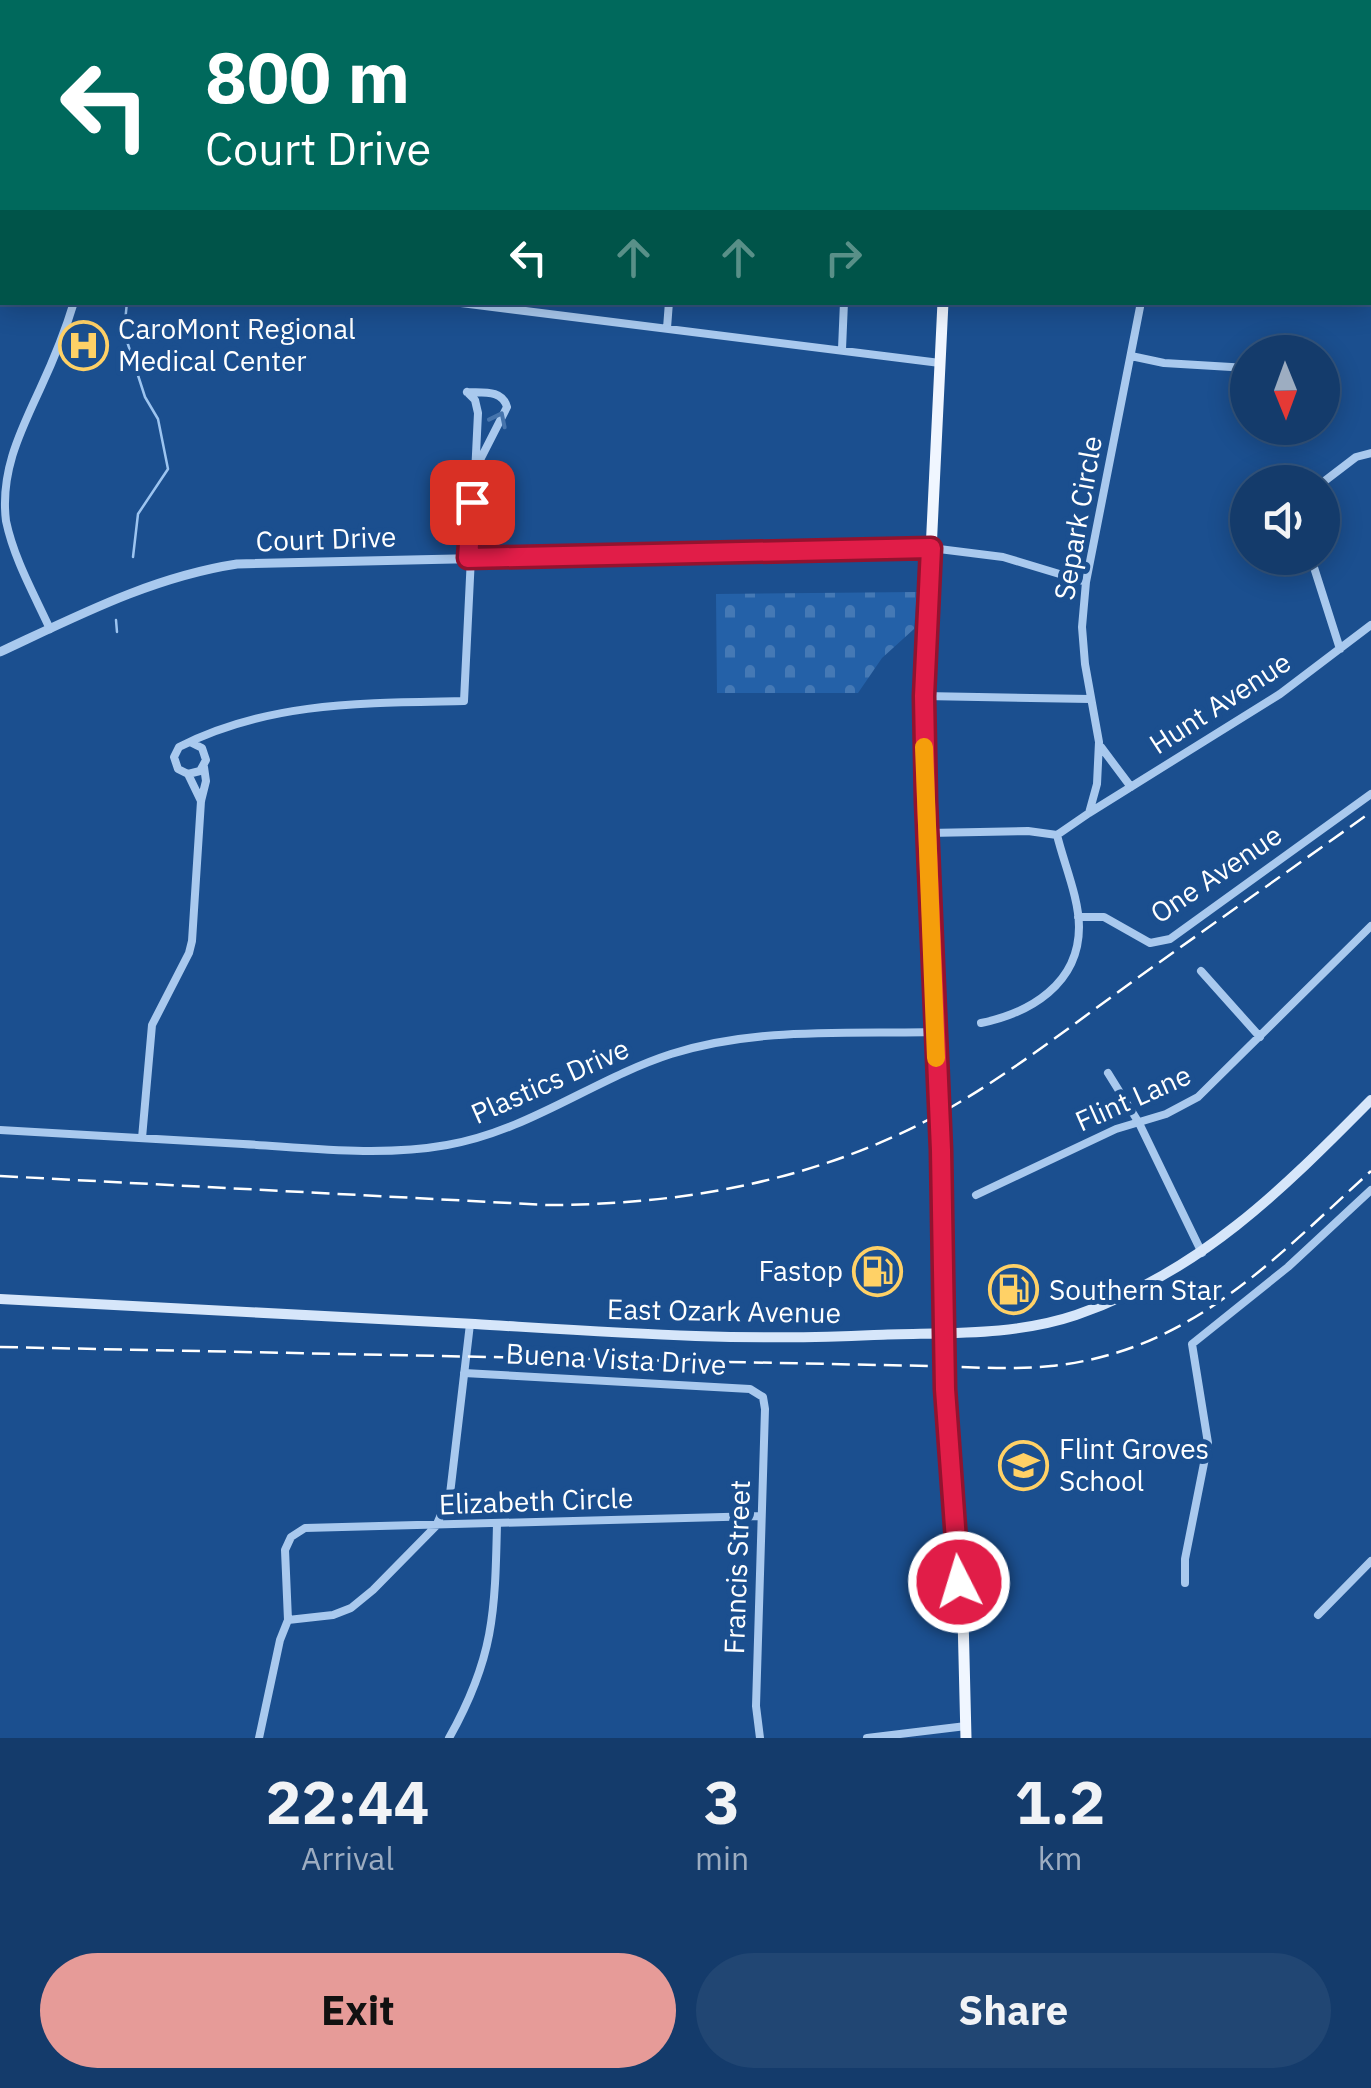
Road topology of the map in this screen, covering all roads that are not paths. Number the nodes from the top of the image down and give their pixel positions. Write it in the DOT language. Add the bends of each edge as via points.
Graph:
graph roads {
  1 [pos="988,0"];
  2 [pos="1022,0"];
  3 [pos="73,305"];
  4 [pos="669,305"];
  5 [pos="844,305"];
  6 [pos="943,305"];
  7 [pos="1140,305"];
  8 [pos="521,306"];
  9 [pos="667,328"];
  10 [pos="842,349"];
  11 [pos="1130,356"];
  12 [pos="940,363"];
  13 [pos="1230,367"];
  14 [pos="1371,453"];
  15 [pos="1340,469"];
  16 [pos="474,476"];
  17 [pos="931,548"];
  18 [pos="468,558"];
  19 [pos="1317,575"];
  20 [pos="1086,582"];
  21 [pos="1371,625"];
  22 [pos="50,629"];
  23 [pos="1340,649"];
  24 [pos="0,652"];
  25 [pos="924,696"];
  26 [pos="1090,699"];
  27 [pos="216,733"];
  28 [pos="190,742"];
  29 [pos="1099,742"];
  30 [pos="206,754"];
  31 [pos="204,767"];
  32 [pos="188,774"];
  33 [pos="1130,787"];
  34 [pos="1371,794"];
  35 [pos="201,801"];
  36 [pos="1090,813"];
  37 [pos="928,833"];
  38 [pos="1057,835"];
  39 [pos="1078,917"];
  40 [pos="1371,926"];
  41 [pos="1201,971"];
  42 [pos="981,1023"];
  43 [pos="935,1032"];
  44 [pos="1260,1036"];
  45 [pos="1108,1073"];
  46 [pos="1370,1102"];
  47 [pos="1139,1123"];
  48 [pos="0,1130"];
  49 [pos="142,1138"];
  50 [pos="1371,1190"];
  51 [pos="976,1195"];
  52 [pos="1202,1253"];
  53 [pos="0,1299"];
  54 [pos="470,1324"];
  55 [pos="943,1334"];
  56 [pos="464,1372"];
  57 [pos="763,1397"];
  58 [pos="761,1516"];
  59 [pos="496,1524"];
  60 [pos="436,1526"];
  61 [pos="1371,1561"];
  62 [pos="1186,1583"];
  63 [pos="1318,1615"];
  64 [pos="288,1620"];
  65 [pos="966,1732"];
  66 [pos="259,1738"];
  67 [pos="452,1738"];
  68 [pos="760,1738"];
  69 [pos="868,1738"];
  1 -- 2 [label="street"];
  3 -- 22 [label="street" via="16,438 4,488 12,541"];
  4 -- 9 [label="street"];
  5 -- 10 [label="street"];
  6 -- 12 [label="main road"];
  7 -- 11 [label="street, Separk Circle"];
  8 -- 9 [label="street"];
  9 -- 10 [label="street"];
  10 -- 12 [label="street"];
  11 -- 13 [label="street"];
  11 -- 20 [label="street, Separk Circle"];
  12 -- 17 [label="main road"];
  14 -- 15 [label="street"];
  16 -- 16 [label="street, one-way" via="507,407 498,394 467,392 478,413"];
  16 -- 18 [label="street"];
  17 -- 18 [label="street, Court Drive"];
  17 -- 20 [label="street, Court Drive" via="1003,557"];
  17 -- 25 [label="main road"];
  18 -- 22 [label="street, Court Drive" via="211,568 146,586"];
  18 -- 27 [label="street" via="464,701 305,707"];
  19 -- 23 [label="street"];
  20 -- 26 [label="street, Separk Circle" via="1082,627"];
  21 -- 23 [label="street, Hunt Avenue"];
  22 -- 24 [label="street, Court Drive"];
  23 -- 33 [label="street, Hunt Avenue"];
  25 -- 26 [label="street"];
  25 -- 37 [label="main road"];
  26 -- 29 [label="street, Separk Circle"];
  27 -- 28 [label="street"];
  27 -- 30 [label="street"];
  28 -- 30 [label="street"];
  28 -- 32 [label="street" via="174,757"];
  29 -- 33 [label="street, Separk Circle"];
  29 -- 36 [label="street, Separk Circle"];
  30 -- 31 [label="street"];
  31 -- 32 [label="street"];
  31 -- 35 [label="street"];
  32 -- 35 [label="street"];
  33 -- 36 [label="street, Hunt Avenue"];
  34 -- 39 [label="street, One Avenue" via="1170,938 1150,942 1104,917"];
  35 -- 49 [label="street" via="192,942 152,1025"];
  36 -- 38 [label="street"];
  37 -- 38 [label="street"];
  37 -- 43 [label="main road"];
  38 -- 39 [label="street"];
  39 -- 42 [label="street" via="1074,956 1054,988 1020,1013"];
  40 -- 44 [label="street, Flint Lane"];
  41 -- 44 [label="street"];
  43 -- 49 [label="street, Plastics Drive" via="781,1034 710,1044 642,1065 504,1130 442,1146 336,1150"];
  43 -- 55 [label="main road, bridge"];
  44 -- 47 [label="street, Flint Lane" via="1198,1097"];
  45 -- 47 [label="street"];
  46 -- 52 [label="main road, East Ozark Avenue" via="1269,1200"];
  47 -- 51 [label="street, Flint Lane"];
  47 -- 52 [label="street"];
  48 -- 49 [label="street, Plastics Drive"];
  50 -- 62 [label="street" via="1192,1344 1208,1443"];
  52 -- 55 [label="main road, East Ozark Avenue" via="1072,1317"];
  53 -- 54 [label="main road, East Ozark Avenue"];
  54 -- 55 [label="main road, East Ozark Avenue" via="723,1338"];
  54 -- 56 [label="street"];
  55 -- 65 [label="main road, bridge"];
  56 -- 57 [label="street, Buena Vista Drive" via="750,1389"];
  56 -- 60 [label="street" via="450,1494"];
  57 -- 58 [label="street, Francis Street"];
  58 -- 59 [label="street, Elizabeth Circle"];
  58 -- 68 [label="street, Francis Street"];
  59 -- 60 [label="street, Elizabeth Circle"];
  59 -- 67 [label="street" via="492,1632"];
  60 -- 64 [label="street" via="351,1608"];
  60 -- 64 [label="street, Elizabeth Circle" via="298,1532 285,1550"];
  61 -- 63 [label="street"];
  64 -- 66 [label="street"];
  65 -- 69 [label="street"];
}
